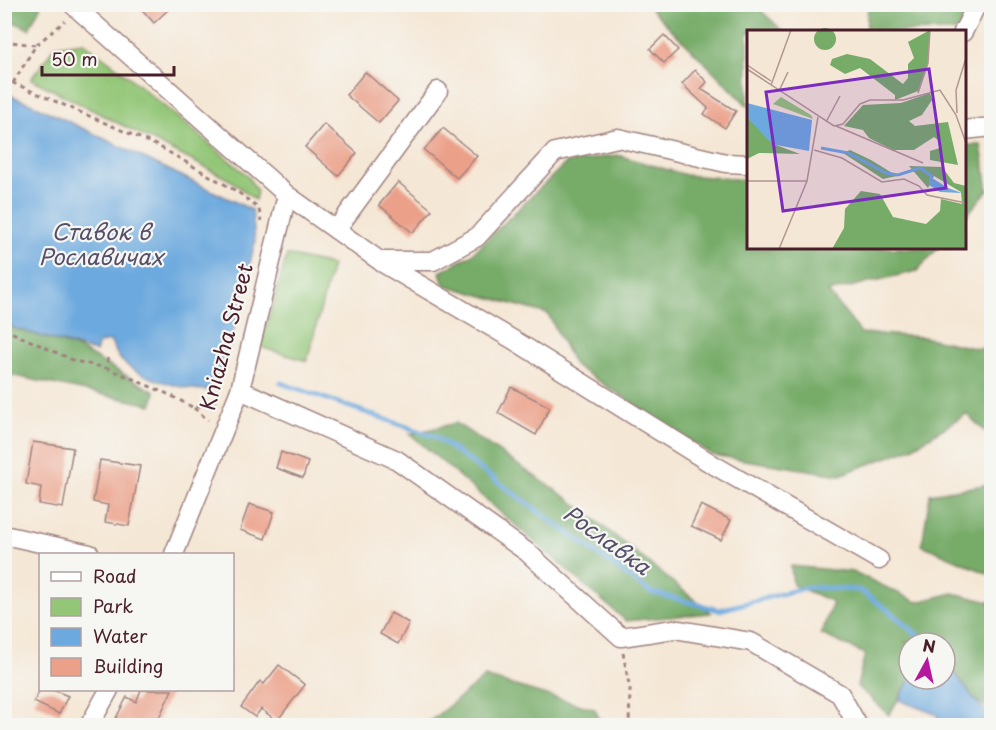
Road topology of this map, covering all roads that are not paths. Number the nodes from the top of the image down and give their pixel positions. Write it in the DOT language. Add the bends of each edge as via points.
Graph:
graph roads {
  1 [pos="977,4"];
  2 [pos="76,6"];
  3 [pos="964,30"];
  4 [pos="438,91"];
  5 [pos="992,128"];
  6 [pos="966,130"];
  7 [pos="747,164"];
  8 [pos="287,195"];
  9 [pos="336,230"];
  10 [pos="380,261"];
  11 [pos="240,390"];
  12 [pos="4,535"];
  13 [pos="81,553"];
  14 [pos="175,553"];
  15 [pos="879,560"];
  16 [pos="108,691"];
  17 [pos="89,726"];
  18 [pos="858,726"];
  1 -- 3 [label="street"];
  2 -- 8 [label="street"];
  4 -- 9 [label="street"];
  5 -- 6 [label="street"];
  7 -- 10 [label="street" via="726,163 618,138 555,152 477,237 433,261"];
  8 -- 9 [label="street"];
  8 -- 11 [label="street, Kniazha Street"];
  9 -- 10 [label="street"];
  10 -- 15 [label="street" via="712,464"];
  11 -- 14 [label="street, Kniazha Street"];
  11 -- 18 [label="street" via="397,460 527,552 621,637 674,629 751,642 840,694"];
  12 -- 13 [label="street"];
  16 -- 17 [label="street"];
}
